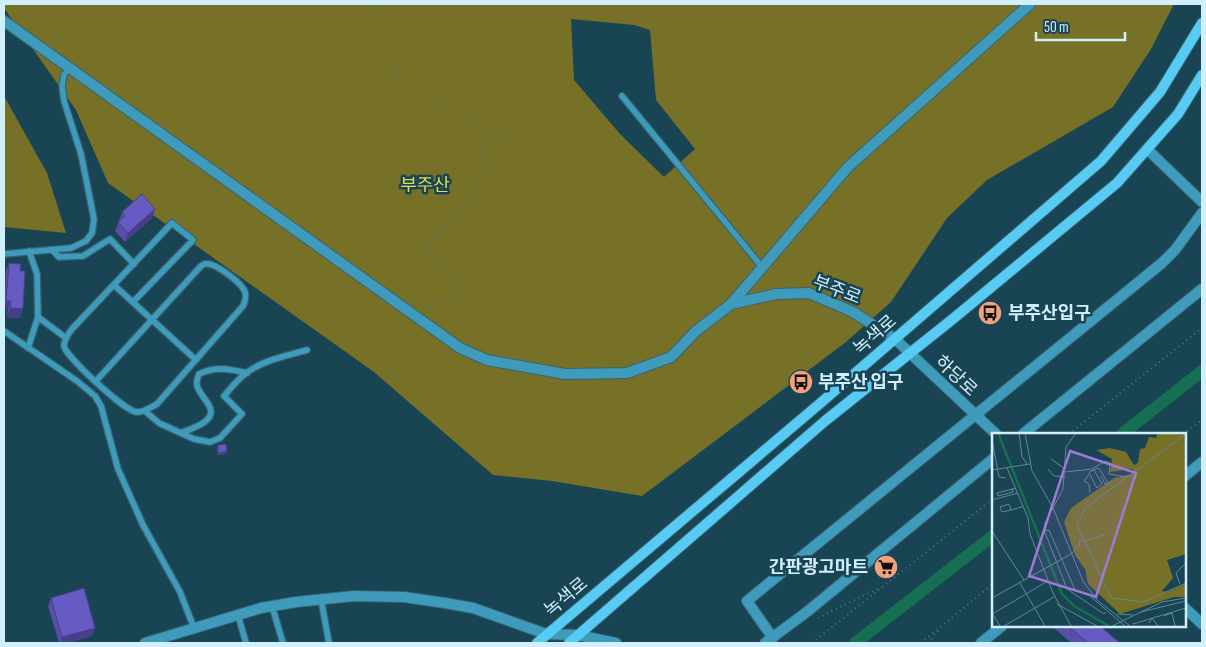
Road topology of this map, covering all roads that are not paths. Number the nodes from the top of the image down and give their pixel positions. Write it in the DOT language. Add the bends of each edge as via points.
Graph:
graph roads {
  1 [pos="1030,4"];
  2 [pos="4,21"];
  3 [pos="1202,23"];
  4 [pos="69,68"];
  5 [pos="1202,75"];
  6 [pos="622,96"];
  7 [pos="1147,149"];
  8 [pos="1202,202"];
  9 [pos="1202,213"];
  10 [pos="52,250"];
  11 [pos="29,252"];
  12 [pos="4,254"];
  13 [pos="134,264"];
  14 [pos="762,267"];
  15 [pos="114,285"];
  16 [pos="1202,289"];
  17 [pos="133,302"];
  18 [pos="731,304"];
  19 [pos="38,317"];
  20 [pos="152,320"];
  21 [pos="4,331"];
  22 [pos="66,338"];
  23 [pos="895,339"];
  24 [pos="28,348"];
  25 [pos="307,350"];
  26 [pos="909,354"];
  27 [pos="196,360"];
  28 [pos="247,372"];
  29 [pos="96,381"];
  30 [pos="145,410"];
  31 [pos="974,415"];
  32 [pos="181,433"];
  33 [pos="995,433"];
  34 [pos="1024,433"];
  35 [pos="992,460"];
  36 [pos="1202,462"];
  37 [pos="1186,475"];
  38 [pos="321,599"];
  39 [pos="272,606"];
  40 [pos="1186,609"];
  41 [pos="238,615"];
  42 [pos="1202,624"];
  43 [pos="1001,627"];
  44 [pos="194,628"];
  45 [pos="546,634"];
  46 [pos="578,635"];
  47 [pos="174,639"];
  48 [pos="769,641"];
  49 [pos="145,643"];
  50 [pos="246,643"];
  51 [pos="282,643"];
  52 [pos="330,643"];
  53 [pos="537,643"];
  54 [pos="569,643"];
  55 [pos="616,643"];
  56 [pos="981,643"];
  1 -- 14 [label="street" via="848,166"];
  2 -- 4 [label="street"];
  3 -- 23 [label="main road, 녹색로" via="1160,92 1101,161"];
  4 -- 10 [label="lane" via="62,85 64,101 81,154 94,219 92,233 86,241 71,248"];
  4 -- 18 [label="street" via="460,348 487,360 565,374 627,373 671,357 696,331"];
  5 -- 7 [label="main road, 녹색로" via="1178,114"];
  6 -- 14 [label="lane"];
  7 -- 8 [label="street"];
  7 -- 26 [label="main road, 녹색로" via="1116,183"];
  9 -- 31 [label="street" via="1162,263"];
  10 -- 11 [label="lane"];
  10 -- 13 [label="lane" via="59,256 83,256 110,239"];
  11 -- 12 [label="lane"];
  11 -- 19 [label="lane" via="37,274"];
  13 -- 15 [label="lane"];
  13 -- 17 [label="lane" via="172,223 193,240"];
  14 -- 18 [label="street"];
  15 -- 17 [label="lane"];
  15 -- 22 [label="lane"];
  16 -- 34 [label="street"];
  17 -- 20 [label="lane"];
  18 -- 23 [label="street, 부주로" via="776,294 809,293 854,312"];
  19 -- 22 [label="lane"];
  19 -- 24 [label="lane"];
  20 -- 27 [label="lane"];
  20 -- 27 [label="lane" via="207,263 216,266 242,287 246,300 243,306"];
  20 -- 29 [label="lane"];
  21 -- 24 [label="lane"];
  22 -- 29 [label="lane" via="67,353"];
  23 -- 26 [label="street, 하당로"];
  23 -- 45 [label="main road, 녹색로"];
  24 -- 44 [label="lane" via="95,396 118,469 143,525 180,592"];
  25 -- 28 [label="lane"];
  26 -- 31 [label="street, 하당로"];
  26 -- 46 [label="main road, 녹색로" via="825,421"];
  27 -- 30 [label="lane" via="157,404"];
  28 -- 32 [label="lane" via="223,368 199,374 197,386 208,400 211,413 208,419"];
  28 -- 32 [label="lane" via="224,396 242,414 220,438 210,442"];
  29 -- 30 [label="lane" via="131,411"];
  30 -- 32 [label="lane" via="159,423"];
  31 -- 33 [label="street, 하당로"];
  31 -- 48 [label="street" via="747,601"];
  35 -- 48 [label="street"];
  36 -- 37 [label="street"];
  38 -- 39 [label="street"];
  38 -- 45 [label="street" via="404,597 445,603 473,608"];
  38 -- 52 [label="lane"];
  39 -- 41 [label="street"];
  39 -- 51 [label="lane"];
  40 -- 42 [label="street"];
  41 -- 44 [label="street"];
  41 -- 50 [label="lane"];
  43 -- 56 [label="street"];
  44 -- 47 [label="street"];
  45 -- 46 [label="street"];
  45 -- 53 [label="main road, 녹색로"];
  46 -- 54 [label="main road, 녹색로"];
  46 -- 55 [label="street"];
  47 -- 49 [label="street"];
}
